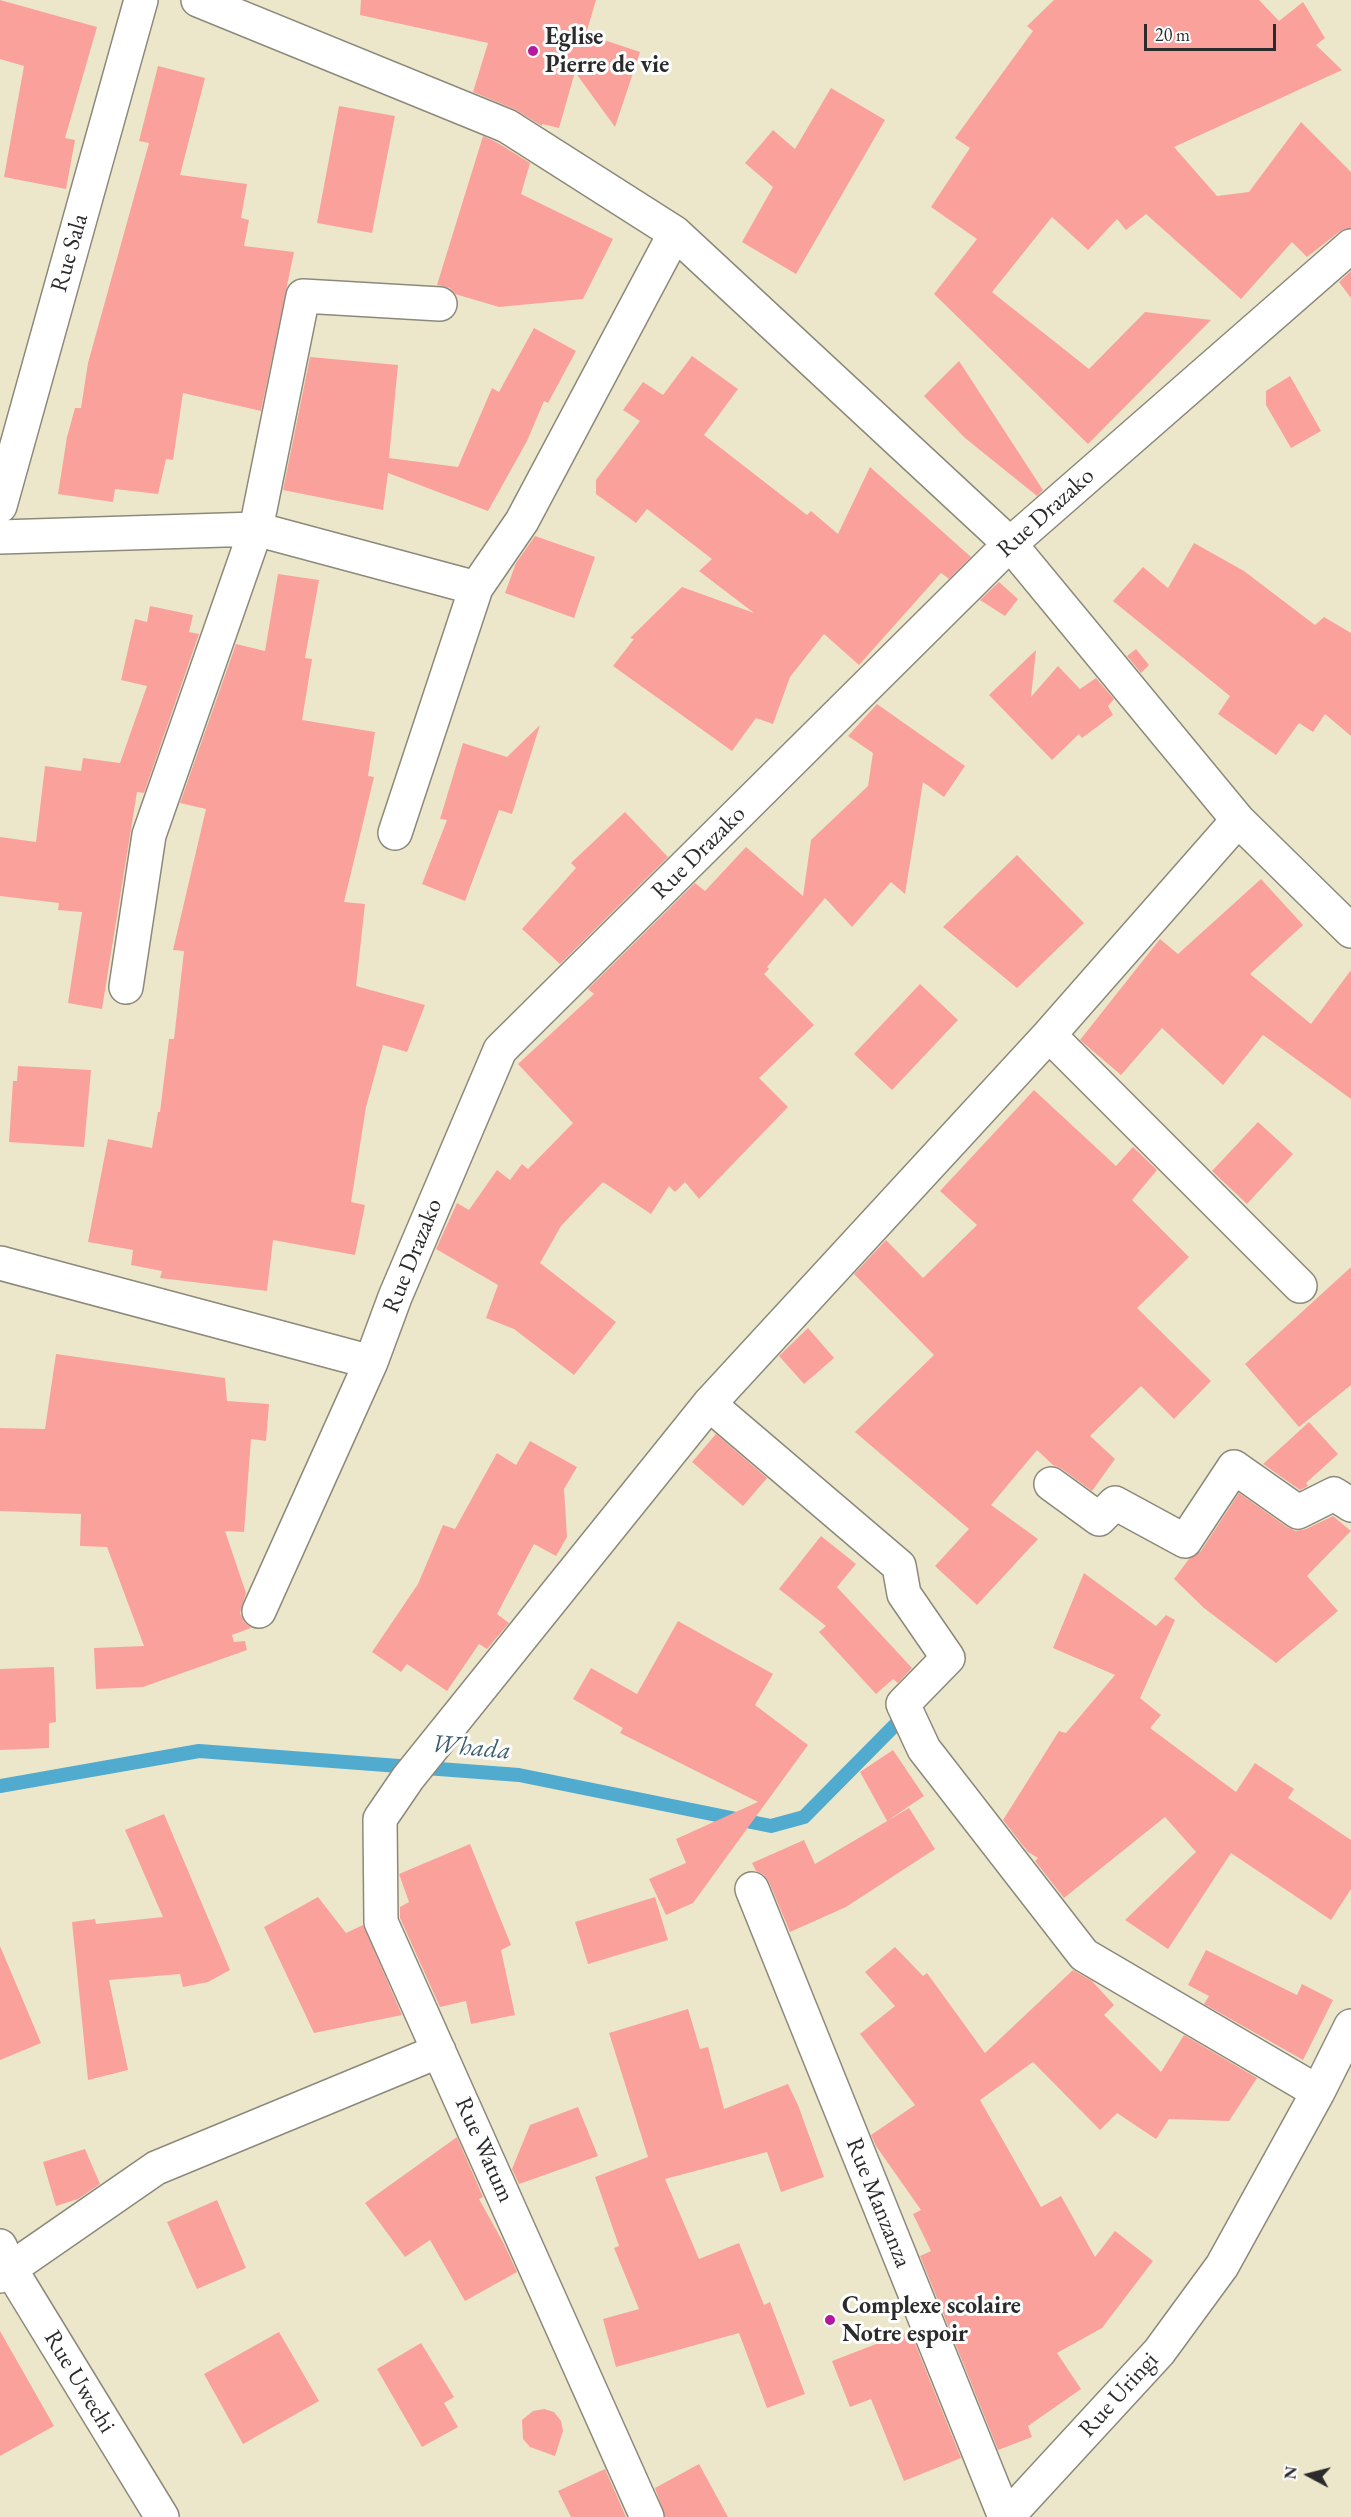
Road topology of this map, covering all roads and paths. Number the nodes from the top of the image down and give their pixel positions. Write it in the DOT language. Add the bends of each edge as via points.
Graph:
graph roads {
  1 [pos="141,0"];
  2 [pos="198,0"];
  3 [pos="675,233"];
  4 [pos="1351,246"];
  5 [pos="441,304"];
  6 [pos="0,506"];
  7 [pos="256,529"];
  8 [pos="0,537"];
  9 [pos="1010,544"];
  10 [pos="476,588"];
  11 [pos="1238,820"];
  12 [pos="395,833"];
  13 [pos="1351,931"];
  14 [pos="126,987"];
  15 [pos="1049,1035"];
  16 [pos="0,1263"];
  17 [pos="1300,1286"];
  18 [pos="371,1362"];
  19 [pos="709,1404"];
  20 [pos="1051,1484"];
  21 [pos="1351,1505"];
  22 [pos="259,1611"];
  23 [pos="752,1889"];
  24 [pos="1351,2026"];
  25 [pos="439,2051"];
  26 [pos="1318,2092"];
  27 [pos="4,2264"];
  28 [pos="162,2517"];
  29 [pos="648,2517"];
  30 [pos="1006,2517"];
  1 -- 6 [label="street, Rue Sala"];
  2 -- 3 [label="street" via="507,126"];
  3 -- 9 [label="street"];
  3 -- 10 [label="street" via="522,521"];
  4 -- 9 [label="street, Rue Drazako"];
  5 -- 7 [label="street" via="303,296"];
  7 -- 8 [label="street"];
  7 -- 10 [label="street"];
  7 -- 14 [label="street" via="149,835"];
  9 -- 11 [label="street"];
  9 -- 18 [label="street, Rue Drazako" via="500,1050"];
  10 -- 12 [label="street"];
  11 -- 13 [label="street"];
  11 -- 15 [label="street, Rue Watum"];
  15 -- 17 [label="street"];
  15 -- 19 [label="street, Rue Watum"];
  16 -- 18 [label="street"];
  18 -- 22 [label="street, Rue Drazako"];
  19 -- 25 [label="street, Rue Watum" via="408,1778 380,1819 381,1922"];
  19 -- 26 [label="street" via="899,1566 904,1594 948,1658 903,1704 924,1749 1084,1955"];
  20 -- 21 [label="street" via="1099,1519 1115,1503 1185,1541 1234,1467 1298,1512 1334,1494"];
  23 -- 30 [label="street, Rue Manzanza"];
  24 -- 26 [label="street, Rue Uringi"];
  25 -- 27 [label="street" via="156,2168"];
  25 -- 29 [label="street, Rue Watum"];
  26 -- 30 [label="street, Rue Uringi" via="1222,2266 1159,2352"];
  27 -- 28 [label="street, Rue Uwechi"];
}
